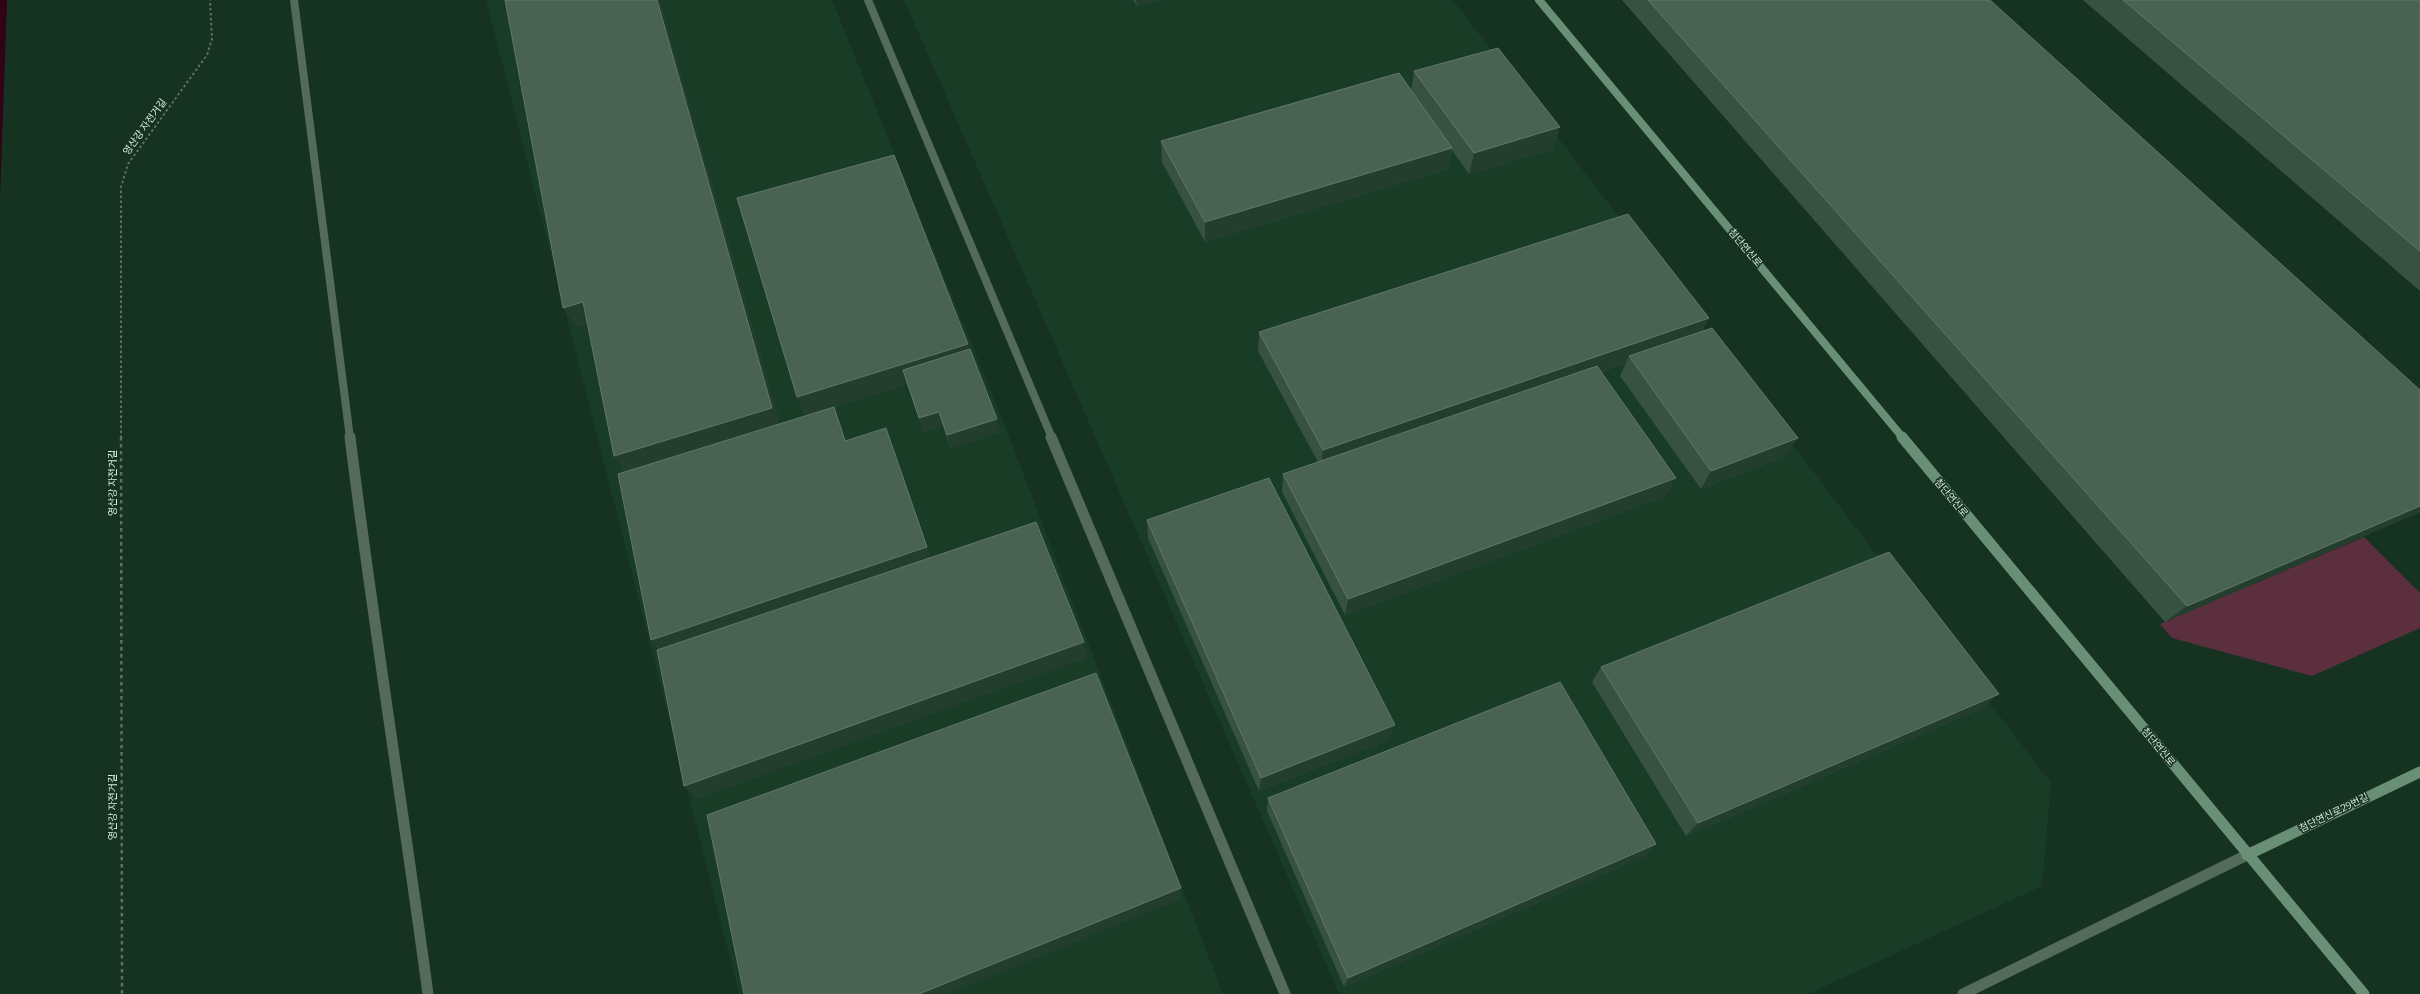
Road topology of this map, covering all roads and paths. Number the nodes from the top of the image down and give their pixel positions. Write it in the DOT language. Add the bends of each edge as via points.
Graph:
graph roads {
  1 [pos="210,0"];
  2 [pos="294,0"];
  3 [pos="868,0"];
  4 [pos="1539,0"];
  5 [pos="2420,772"];
  6 [pos="2247,855"];
  7 [pos="122,994"];
  8 [pos="428,994"];
  9 [pos="1285,994"];
  10 [pos="1963,994"];
  11 [pos="2364,994"];
  1 -- 7 [label="path, 영산강 자전거길" via="212,39 207,55 128,164 121,187"];
  2 -- 8 [label="street" via="365,558 402,797"];
  3 -- 9 [label="street"];
  4 -- 6 [label="street, 첨단연신로"];
  5 -- 6 [label="street, 첨단연신로29번길"];
  6 -- 10 [label="street"];
  6 -- 11 [label="street, 첨단연신로"];
}
